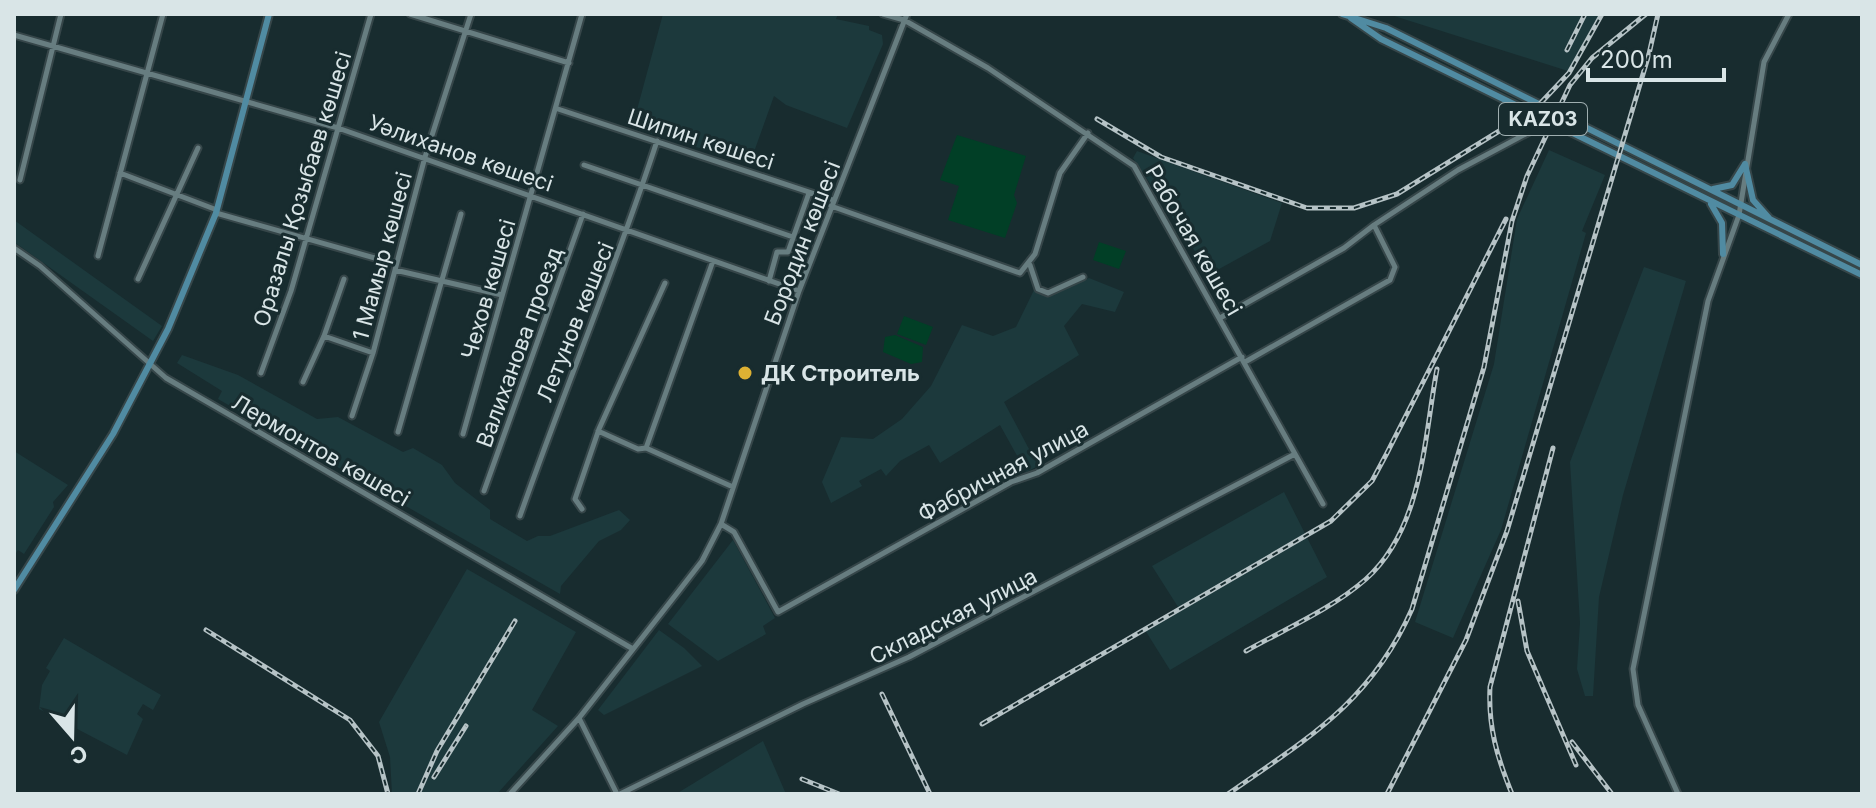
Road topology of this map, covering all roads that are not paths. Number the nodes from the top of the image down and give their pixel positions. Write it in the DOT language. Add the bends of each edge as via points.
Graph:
graph roads {
  1 [pos="61,14"];
  2 [pos="163,14"];
  3 [pos="269,14"];
  4 [pos="371,14"];
  5 [pos="410,14"];
  6 [pos="471,14"];
  7 [pos="582,14"];
  8 [pos="883,14"];
  9 [pos="1342,14"];
  10 [pos="1789,14"];
  11 [pos="1352,16"];
  12 [pos="905,17"];
  13 [pos="466,31"];
  14 [pos="14,35"];
  15 [pos="53,45"];
  16 [pos="569,63"];
  17 [pos="147,73"];
  18 [pos="246,102"];
  19 [pos="558,109"];
  20 [pos="1532,114"];
  21 [pos="1548,122"];
  22 [pos="338,128"];
  23 [pos="1088,133"];
  24 [pos="1524,134"];
  25 [pos="657,141"];
  26 [pos="198,148"];
  27 [pos="425,157"];
  28 [pos="1745,164"];
  29 [pos="584,165"];
  30 [pos="120,173"];
  31 [pos="20,180"];
  32 [pos="643,185"];
  33 [pos="1709,189"];
  34 [pos="809,193"];
  35 [pos="177,195"];
  36 [pos="532,195"];
  37 [pos="1709,201"];
  38 [pos="832,203"];
  39 [pos="1741,206"];
  40 [pos="216,212"];
  41 [pos="461,214"];
  42 [pos="583,214"];
  43 [pos="1739,215"];
  44 [pos="1774,222"];
  45 [pos="1374,225"];
  46 [pos="628,230"];
  47 [pos="793,237"];
  48 [pos="306,239"];
  49 [pos="14,248"];
  50 [pos="1723,254"];
  51 [pos="98,256"];
  52 [pos="713,261"];
  53 [pos="1030,264"];
  54 [pos="1862,265"];
  55 [pos="396,267"];
  56 [pos="1022,272"];
  57 [pos="1862,275"];
  58 [pos="1083,277"];
  59 [pos="138,279"];
  60 [pos="344,279"];
  61 [pos="441,279"];
  62 [pos="769,281"];
  63 [pos="665,283"];
  64 [pos="1038,289"];
  65 [pos="799,291"];
  66 [pos="502,295"];
  67 [pos="1220,318"];
  68 [pos="324,336"];
  69 [pos="373,353"];
  70 [pos="1244,360"];
  71 [pos="151,367"];
  72 [pos="261,373"];
  73 [pos="303,382"];
  74 [pos="352,416"];
  75 [pos="598,431"];
  76 [pos="398,432"];
  77 [pos="463,434"];
  78 [pos="646,448"];
  79 [pos="1295,454"];
  80 [pos="733,487"];
  81 [pos="484,491"];
  82 [pos="1323,504"];
  83 [pos="582,509"];
  84 [pos="520,516"];
  85 [pos="721,524"];
  86 [pos="14,590"];
  87 [pos="633,649"];
  88 [pos="579,718"];
  89 [pos="510,794"];
  90 [pos="619,794"];
  91 [pos="1678,794"];
  1 -- 15 [label="street"];
  2 -- 17 [label="street"];
  3 -- 18 [label="main road"];
  4 -- 22 [label="street, Оразалы Қозыбаев көшесі"];
  5 -- 13 [label="street"];
  6 -- 13 [label="street, 1 Мамыр көшесі"];
  7 -- 16 [label="street, Чехов көшесі"];
  8 -- 12 [label="street, Рабочая көшесі"];
  9 -- 11 [label="main road, KАZ03"];
  10 -- 28 [label="street" via="1764,62"];
  11 -- 20 [label="main road, KАZ03" via="1381,39"];
  11 -- 33 [label="main road, KАZ03" via="1386,28"];
  12 -- 23 [label="street, Рабочая көшесі"];
  12 -- 38 [label="street, Бородин көшесі"];
  13 -- 16 [label="street"];
  13 -- 27 [label="street, 1 Мамыр көшесі"];
  14 -- 15 [label="street, Уәлиханов көшесі"];
  15 -- 17 [label="street, Уәлиханов көшесі"];
  15 -- 31 [label="street"];
  16 -- 19 [label="street, Чехов көшесі"];
  17 -- 18 [label="street, Уәлиханов көшесі"];
  17 -- 30 [label="street"];
  18 -- 22 [label="street, Уәлиханов көшесі"];
  18 -- 40 [label="main road"];
  19 -- 25 [label="street, Шипин көшесі"];
  19 -- 36 [label="street, Чехов көшесі"];
  20 -- 21 [label="main road, KАZ03"];
  20 -- 24 [label="street"];
  21 -- 24 [label="street"];
  21 -- 37 [label="main road, KАZ03"];
  22 -- 27 [label="street, Уәлиханов көшесі"];
  22 -- 48 [label="street, Оразалы Қозыбаев көшесі"];
  23 -- 53 [label="street" via="1060,173"];
  23 -- 67 [label="street, Рабочая көшесі" via="1144,179"];
  24 -- 45 [label="street"];
  25 -- 32 [label="street, Летунов көшесі"];
  25 -- 34 [label="street, Шипин көшесі"];
  26 -- 35 [label="street"];
  27 -- 36 [label="street, Уәлиханов көшесі"];
  27 -- 55 [label="street, 1 Мамыр көшесі"];
  28 -- 33 [label="main road" via="1729,187"];
  28 -- 39 [label="street"];
  28 -- 44 [label="main road" via="1753,200"];
  29 -- 32 [label="street"];
  30 -- 35 [label="street"];
  30 -- 51 [label="street"];
  32 -- 46 [label="street, Летунов көшесі"];
  32 -- 47 [label="street"];
  33 -- 39 [label="main road, KАZ03"];
  34 -- 38 [label="street, Шипин көшесі"];
  34 -- 47 [label="street"];
  35 -- 40 [label="street"];
  35 -- 59 [label="street"];
  36 -- 42 [label="street, Уәлиханов көшесі"];
  36 -- 66 [label="street, Чехов көшесі"];
  37 -- 43 [label="main road, KАZ03"];
  37 -- 50 [label="main road" via="1722,223"];
  38 -- 56 [label="street, Шипин көшесі"];
  38 -- 65 [label="street, Бородин көшесі"];
  39 -- 43 [label="street"];
  39 -- 44 [label="main road, KАZ03"];
  40 -- 48 [label="street"];
  40 -- 71 [label="main road"];
  41 -- 61 [label="street"];
  42 -- 46 [label="street, Уәлиханов көшесі"];
  42 -- 81 [label="street, Валиханова проезд"];
  43 -- 50 [label="street"];
  43 -- 57 [label="main road, KАZ03"];
  44 -- 54 [label="main road, KАZ03"];
  45 -- 67 [label="street" via="1344,248"];
  45 -- 70 [label="street, Фабричная улица" via="1395,267 1390,280"];
  46 -- 52 [label="street, Уәлиханов көшесі"];
  46 -- 84 [label="street, Летунов көшесі"];
  47 -- 62 [label="street" via="786,254 777,252"];
  48 -- 55 [label="street"];
  48 -- 72 [label="street, Оразалы Қозыбаев көшесі"];
  49 -- 71 [label="street, Лермонтов көшесі"];
  50 -- 91 [label="street" via="1708,301 1633,669 1638,705"];
  52 -- 62 [label="street, Уәлиханов көшесі"];
  52 -- 78 [label="street"];
  53 -- 56 [label="street"];
  53 -- 64 [label="street"];
  55 -- 61 [label="street"];
  55 -- 69 [label="street, 1 Мамыр көшесі"];
  56 -- 64 [label="street"];
  58 -- 64 [label="street" via="1048,293"];
  60 -- 68 [label="street"];
  61 -- 66 [label="street"];
  61 -- 76 [label="street"];
  62 -- 65 [label="street, Уәлиханов көшесі"];
  63 -- 75 [label="street"];
  65 -- 80 [label="street, Бородин көшесі"];
  66 -- 77 [label="street, Чехов көшесі"];
  67 -- 70 [label="street, Рабочая көшесі"];
  68 -- 69 [label="street"];
  68 -- 73 [label="street"];
  69 -- 74 [label="street, 1 Мамыр көшесі"];
  70 -- 79 [label="street, Рабочая көшесі"];
  70 -- 85 [label="street, Фабричная улица" via="778,612 734,532"];
  71 -- 86 [label="main road"];
  71 -- 87 [label="street, Лермонтов көшесі"];
  75 -- 78 [label="street"];
  75 -- 83 [label="street" via="575,499"];
  78 -- 80 [label="street"];
  79 -- 82 [label="street, Рабочая көшесі"];
  79 -- 90 [label="street, Складская улица" via="916,653"];
  80 -- 85 [label="street, Бородин көшесі"];
  85 -- 87 [label="street, Бородин көшесі" via="702,561"];
  87 -- 88 [label="street, Бородин көшесі"];
  88 -- 89 [label="street, Бородин көшесі"];
  88 -- 90 [label="street"];
}
